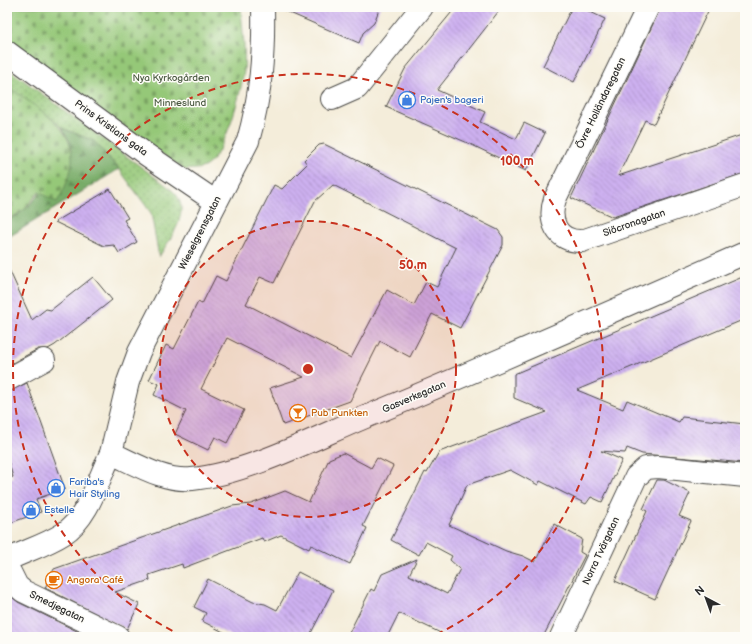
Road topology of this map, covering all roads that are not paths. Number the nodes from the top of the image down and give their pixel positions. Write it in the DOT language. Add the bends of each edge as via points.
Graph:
graph roads {
  1 [pos="262,7"];
  2 [pos="422,7"];
  3 [pos="648,7"];
  4 [pos="7,52"];
  5 [pos="332,99"];
  6 [pos="745,185"];
  7 [pos="555,199"];
  8 [pos="216,202"];
  9 [pos="745,253"];
  10 [pos="44,360"];
  11 [pos="7,380"];
  12 [pos="111,454"];
  13 [pos="745,476"];
  14 [pos="7,560"];
  15 [pos="7,566"];
  16 [pos="118,637"];
  17 [pos="560,637"];
  1 -- 8 [label="street, Wieselgrensgatan" via="263,62 256,111 248,141"];
  2 -- 5 [label="street" via="357,88"];
  3 -- 7 [label="street, Övre Holländaregatan"];
  4 -- 8 [label="street, Prins Kristians gata"];
  6 -- 7 [label="street, Siöcronagatan" via="582,241 569,239 554,225 551,210"];
  8 -- 12 [label="street, Wieselgrensgatan" via="139,352 128,382"];
  9 -- 12 [label="street, Gasverksgatan" via="432,390 270,457 227,472 176,479"];
  10 -- 11 [label="street"];
  12 -- 14 [label="street" via="74,525 62,534"];
  13 -- 17 [label="street, Norra Tvärgatan" via="646,468 636,477 624,500"];
  15 -- 16 [label="street, Smedjegatan" via="17,586 23,591"];
}
